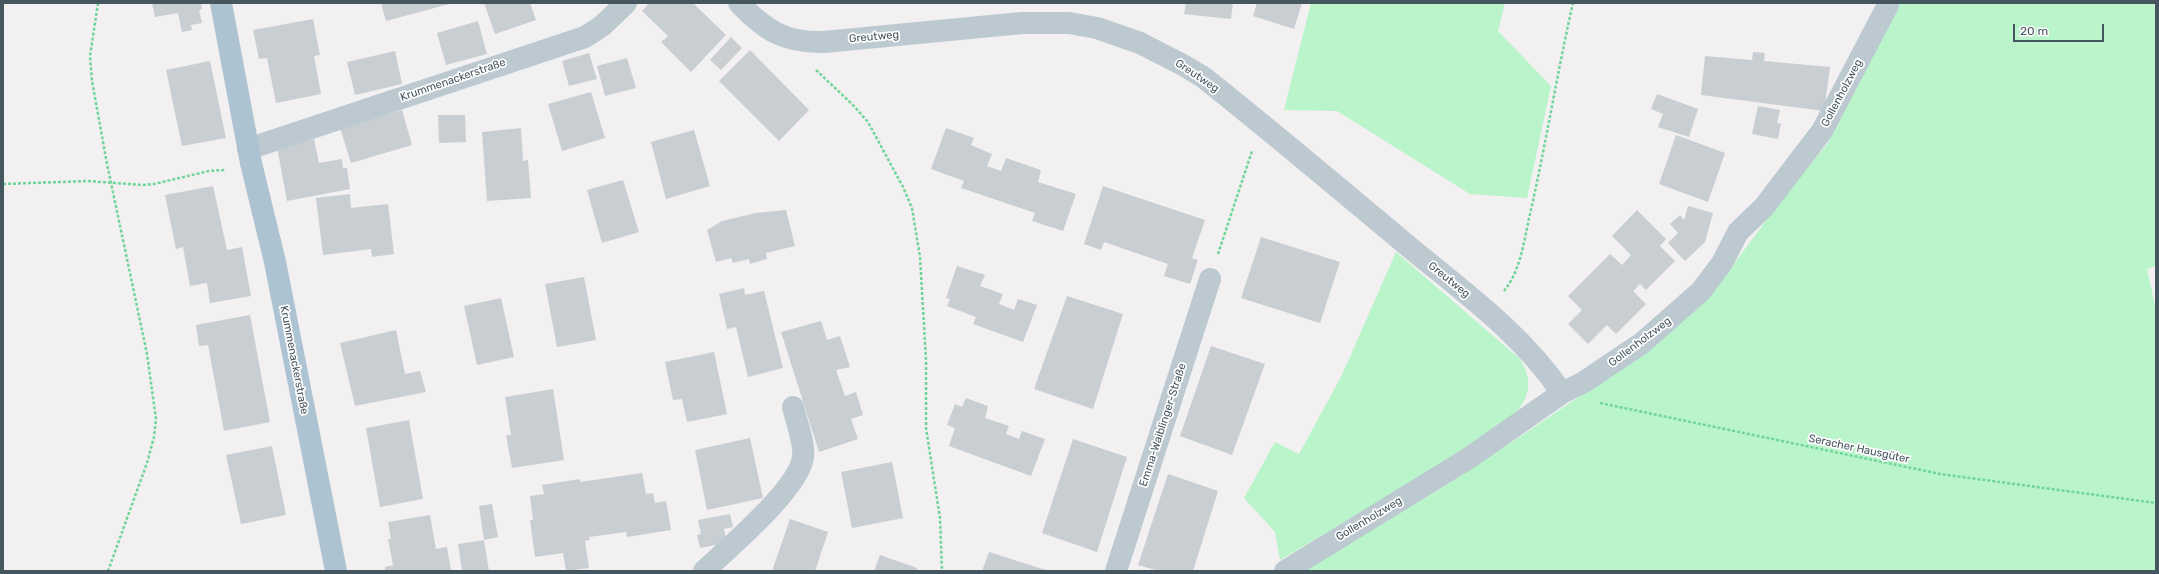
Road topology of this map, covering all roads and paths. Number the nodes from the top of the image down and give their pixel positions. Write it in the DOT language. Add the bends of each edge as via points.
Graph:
graph roads {
  1 [pos="98,3"];
  2 [pos="221,3"];
  3 [pos="626,3"];
  4 [pos="739,3"];
  5 [pos="1573,3"];
  6 [pos="1888,5"];
  7 [pos="815,69"];
  8 [pos="1261,124"];
  9 [pos="249,156"];
  10 [pos="111,183"];
  11 [pos="3,184"];
  12 [pos="1210,279"];
  13 [pos="1487,312"];
  14 [pos="1562,393"];
  15 [pos="793,407"];
  16 [pos="2156,503"];
  17 [pos="108,571"];
  18 [pos="336,571"];
  19 [pos="704,571"];
  20 [pos="942,571"];
  21 [pos="1116,571"];
  22 [pos="1285,571"];
  1 -- 10 [label="path" via="91,44 91,68"];
  2 -- 9 [label="main road, Krummenackerstraße"];
  3 -- 9 [label="street, Krummenackerstraße" via="602,26 585,37"];
  4 -- 8 [label="street, Greutweg" via="754,19 774,33 813,42 1022,23 1083,24 1140,43 1183,65 1203,77"];
  5 -- 13 [label="path" via="1518,266 1509,285"];
  6 -- 14 [label="street, Gollenholzweg" via="1822,131 1764,207 1738,232 1722,263 1705,287 1642,343 1584,382"];
  7 -- 20 [label="path" via="868,122 912,208 920,257 927,436 940,518"];
  8 -- 12 [label="path"];
  8 -- 13 [label="street, Greutweg"];
  9 -- 10 [label="path" via="235,169 209,171 154,184"];
  9 -- 18 [label="main road, Krummenackerstraße" via="275,262"];
  10 -- 11 [label="path" via="88,181"];
  10 -- 17 [label="path" via="148,354 156,419 147,463"];
  12 -- 21 [label="street, Emma-Waiblinger-Straße"];
  13 -- 14 [label="street, Greutweg" via="1537,359"];
  14 -- 16 [label="path, Seracher Hausgüter" via="1583,400 1699,425 1940,474"];
  14 -- 22 [label="street, Gollenholzweg" via="1469,458"];
  15 -- 19 [label="street" via="803,454 796,475 783,494"];
}
